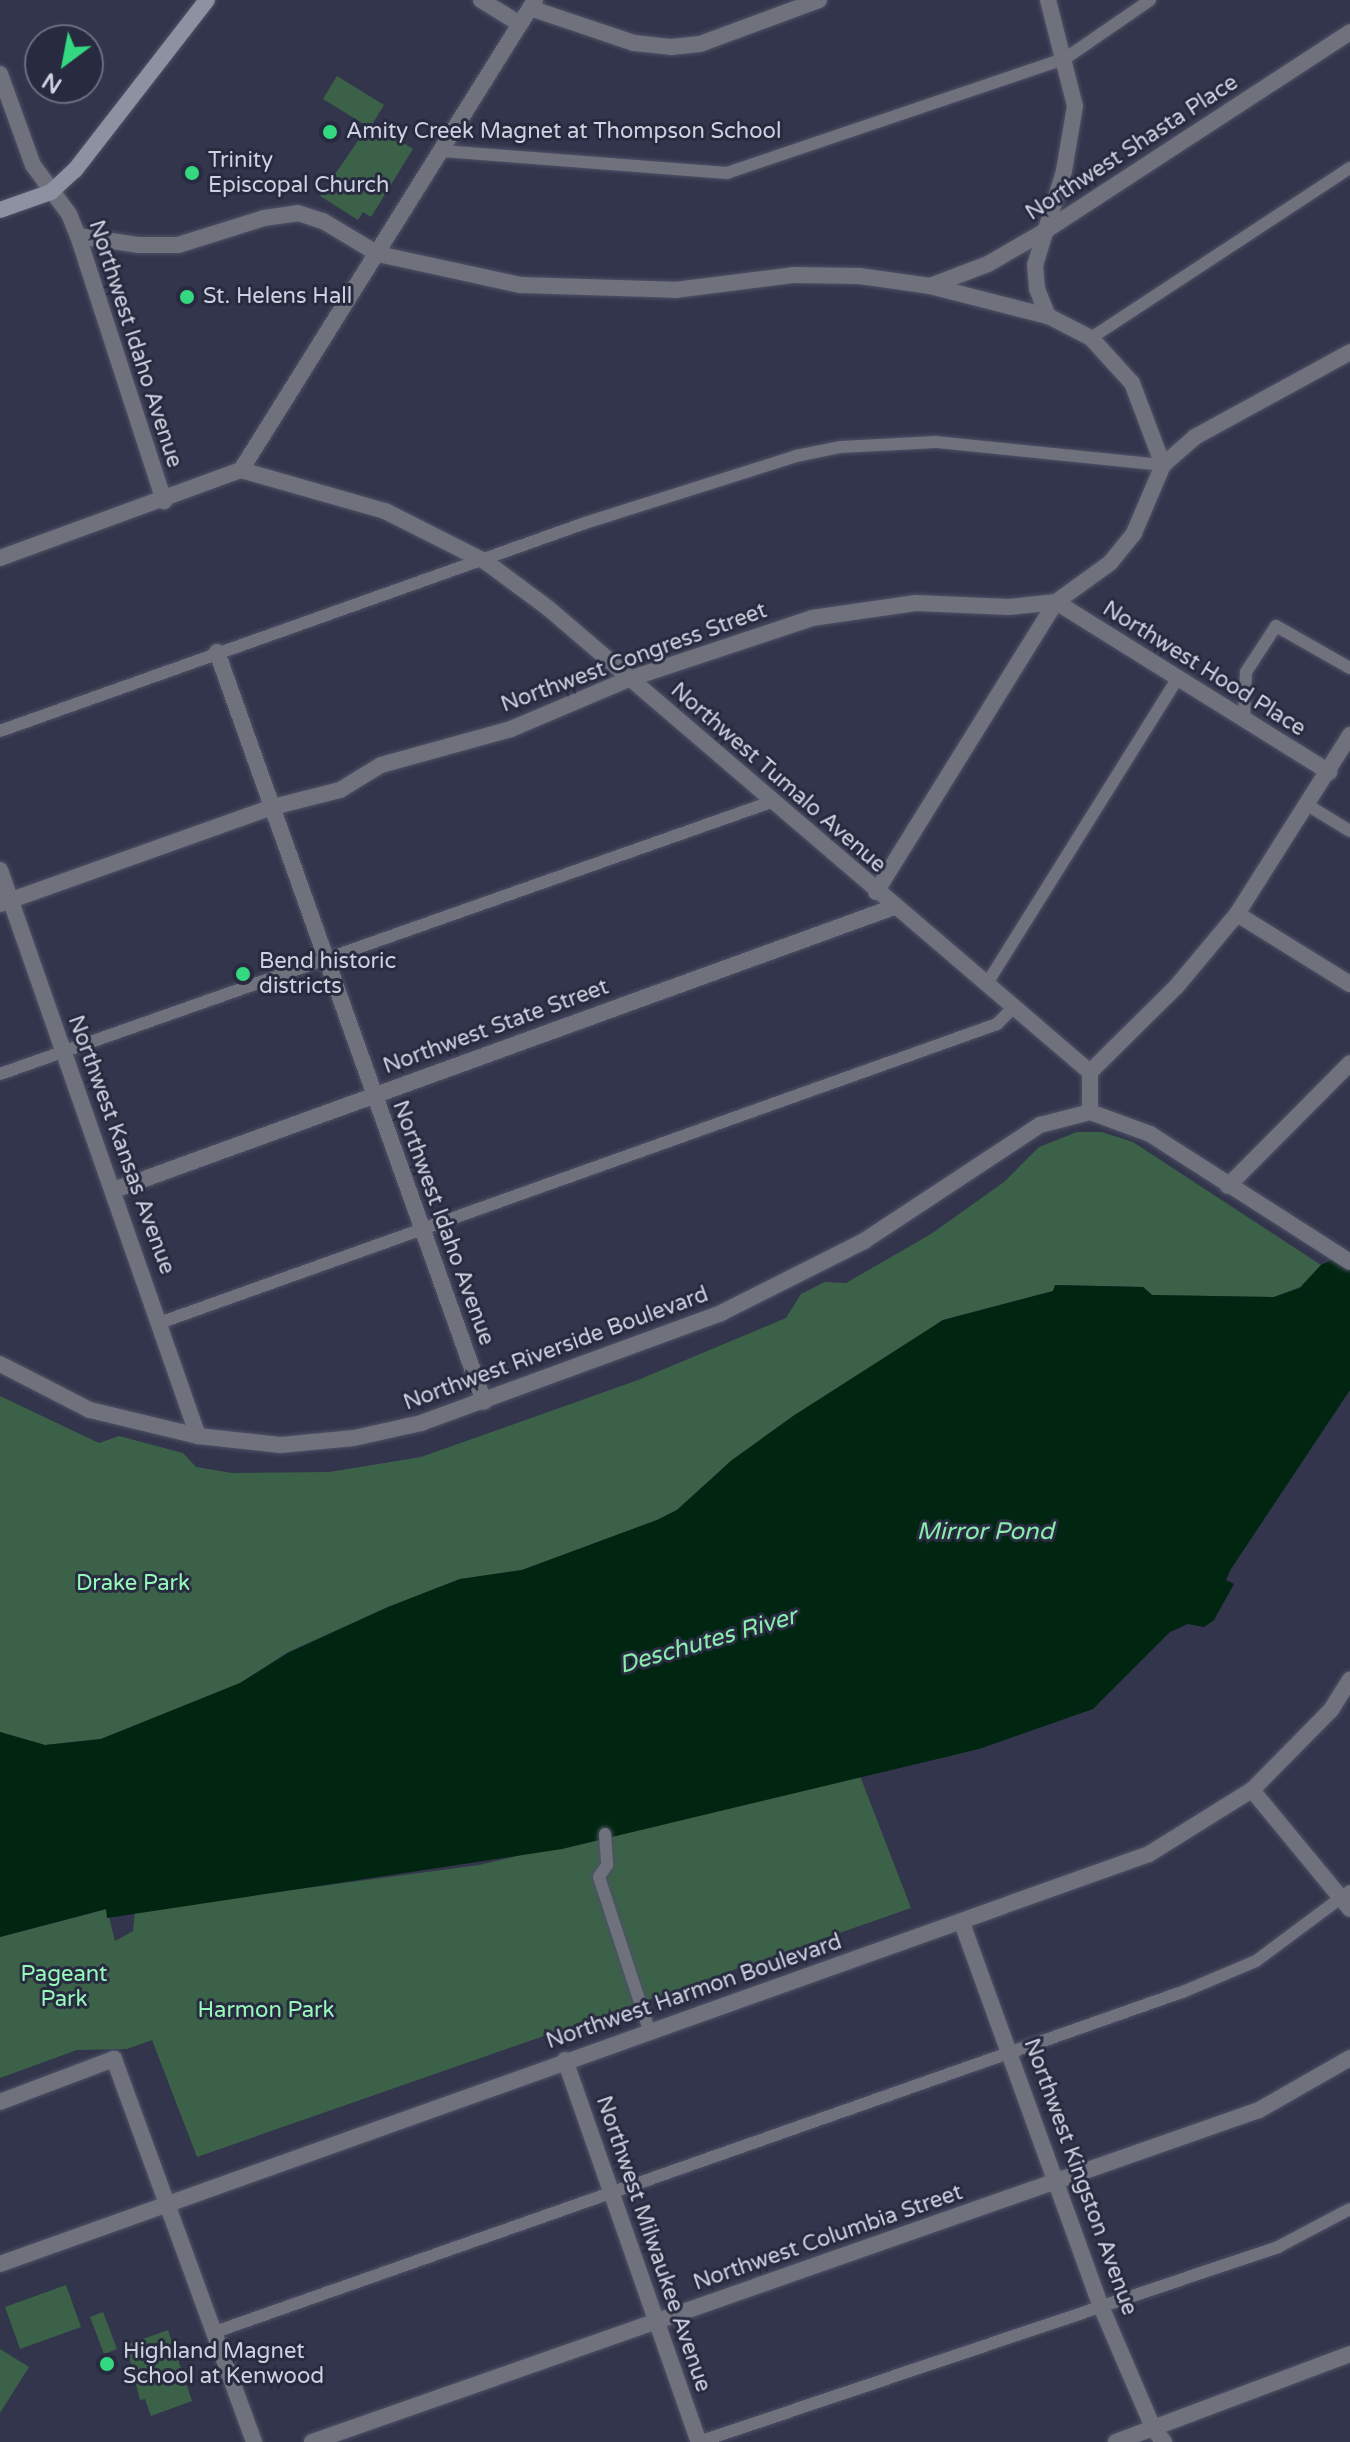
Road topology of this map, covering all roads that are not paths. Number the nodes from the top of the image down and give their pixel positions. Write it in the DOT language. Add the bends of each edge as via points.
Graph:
graph roads {
  1 [pos="207,0"];
  2 [pos="481,0"];
  3 [pos="819,0"];
  4 [pos="1048,0"];
  5 [pos="1150,0"];
  6 [pos="532,4"];
  7 [pos="520,24"];
  8 [pos="1350,32"];
  9 [pos="1066,58"];
  10 [pos="0,74"];
  11 [pos="442,151"];
  12 [pos="1350,168"];
  13 [pos="51,192"];
  14 [pos="0,210"];
  15 [pos="1045,231"];
  16 [pos="78,236"];
  17 [pos="378,254"];
  18 [pos="930,286"];
  19 [pos="1048,316"];
  20 [pos="1091,338"];
  21 [pos="1350,352"];
  22 [pos="1163,465"];
  23 [pos="241,470"];
  24 [pos="164,501"];
  25 [pos="0,558"];
  26 [pos="486,562"];
  27 [pos="1056,602"];
  28 [pos="217,652"];
  29 [pos="1350,668"];
  30 [pos="629,679"];
  31 [pos="1177,679"];
  32 [pos="1244,719"];
  33 [pos="0,731"];
  34 [pos="1350,735"];
  35 [pos="1329,772"];
  36 [pos="771,802"];
  37 [pos="1309,806"];
  38 [pos="273,807"];
  39 [pos="1350,831"];
  40 [pos="0,870"];
  41 [pos="876,892"];
  42 [pos="5,902"];
  43 [pos="894,907"];
  44 [pos="1237,914"];
  45 [pos="326,956"];
  46 [pos="1350,984"];
  47 [pos="986,985"];
  48 [pos="1013,1008"];
  49 [pos="63,1052"];
  50 [pos="1350,1063"];
  51 [pos="1090,1072"];
  52 [pos="0,1074"];
  53 [pos="374,1095"];
  54 [pos="1090,1112"];
  55 [pos="1228,1186"];
  56 [pos="114,1190"];
  57 [pos="424,1228"];
  58 [pos="1350,1262"];
  59 [pos="162,1322"];
  60 [pos="0,1364"];
  61 [pos="484,1402"];
  62 [pos="198,1436"];
  63 [pos="1350,1679"];
  64 [pos="1252,1790"];
  65 [pos="605,1834"];
  66 [pos="1347,1899"];
  67 [pos="962,1923"];
  68 [pos="649,2030"];
  69 [pos="1013,2055"];
  70 [pos="1350,2058"];
  71 [pos="565,2060"];
  72 [pos="0,2102"];
  73 [pos="1059,2182"];
  74 [pos="612,2194"];
  75 [pos="170,2203"];
  76 [pos="1350,2209"];
  77 [pos="0,2264"];
  78 [pos="1100,2304"];
  79 [pos="656,2320"];
  80 [pos="215,2332"];
  81 [pos="1350,2354"];
  82 [pos="1159,2436"];
  83 [pos="254,2442"];
  84 [pos="312,2442"];
  85 [pos="699,2442"];
  86 [pos="1116,2442"];
  1 -- 13 [label="main road" via="78,167"];
  2 -- 7 [label="street"];
  3 -- 6 [label="street" via="700,44 671,47 634,43"];
  4 -- 9 [label="street"];
  5 -- 9 [label="lane"];
  6 -- 7 [label="street"];
  7 -- 11 [label="street"];
  8 -- 15 [label="street, Northwest Shasta Place"];
  9 -- 11 [label="lane" via="727,173"];
  9 -- 15 [label="street" via="1075,106 1064,171"];
  10 -- 13 [label="street, Northwest Idaho Avenue" via="33,165"];
  11 -- 17 [label="street"];
  12 -- 20 [label="lane"];
  13 -- 14 [label="main road"];
  13 -- 16 [label="street, Northwest Idaho Avenue"];
  15 -- 18 [label="street, Northwest Shasta Place" via="988,264"];
  15 -- 19 [label="street" via="1035,265"];
  16 -- 17 [label="street" via="178,245 298,213"];
  16 -- 24 [label="street, Northwest Idaho Avenue"];
  17 -- 18 [label="street" via="520,285 600,291 675,290 793,275 859,276"];
  17 -- 23 [label="street"];
  18 -- 19 [label="street"];
  19 -- 20 [label="street"];
  20 -- 22 [label="street" via="1132,383"];
  21 -- 22 [label="street, Northwest Congress Street" via="1195,437"];
  22 -- 26 [label="lane" via="936,442 841,447 796,456 585,523"];
  22 -- 27 [label="street, Northwest Congress Street" via="1150,502 1126,543 1086,585"];
  23 -- 24 [label="street"];
  23 -- 26 [label="street, Northwest Tumalo Avenue" via="385,511"];
  24 -- 25 [label="street"];
  26 -- 28 [label="lane"];
  26 -- 30 [label="street, Northwest Tumalo Avenue"];
  27 -- 30 [label="street, Northwest Congress Street" via="1009,607 916,603 812,618"];
  27 -- 31 [label="street, Northwest Hood Place"];
  27 -- 41 [label="street"];
  28 -- 33 [label="lane"];
  28 -- 38 [label="street, Northwest Idaho Avenue"];
  29 -- 32 [label="lane" via="1276,626 1246,672"];
  30 -- 36 [label="street, Northwest Tumalo Avenue"];
  30 -- 38 [label="street, Northwest Congress Street" via="511,729 418,752 381,765 340,790"];
  31 -- 32 [label="street, Northwest Hood Place"];
  31 -- 47 [label="lane"];
  32 -- 35 [label="street, Northwest Hood Place"];
  34 -- 35 [label="street"];
  35 -- 37 [label="street"];
  36 -- 41 [label="street, Northwest Tumalo Avenue"];
  36 -- 45 [label="lane"];
  37 -- 39 [label="lane"];
  37 -- 44 [label="street"];
  38 -- 42 [label="street, Northwest Congress Street"];
  38 -- 45 [label="street, Northwest Idaho Avenue"];
  40 -- 42 [label="street, Northwest Kansas Avenue"];
  41 -- 43 [label="street, Northwest Tumalo Avenue"];
  42 -- 49 [label="street, Northwest Kansas Avenue"];
  43 -- 47 [label="street, Northwest Tumalo Avenue"];
  43 -- 53 [label="street, Northwest State Street"];
  44 -- 46 [label="street"];
  44 -- 51 [label="street" via="1176,987"];
  45 -- 49 [label="lane"];
  45 -- 53 [label="street, Northwest Idaho Avenue"];
  47 -- 48 [label="street, Northwest Tumalo Avenue"];
  48 -- 51 [label="street, Northwest Tumalo Avenue"];
  48 -- 57 [label="lane" via="997,1024"];
  49 -- 52 [label="lane"];
  49 -- 56 [label="street, Northwest Kansas Avenue"];
  50 -- 55 [label="street"];
  51 -- 54 [label="street"];
  53 -- 56 [label="street, Northwest State Street"];
  53 -- 57 [label="street, Northwest Idaho Avenue"];
  54 -- 55 [label="street" via="1131,1122"];
  54 -- 61 [label="street, Northwest Riverside Boulevard" via="1040,1125 911,1212 796,1279 721,1313"];
  55 -- 58 [label="street"];
  56 -- 59 [label="street, Northwest Kansas Avenue"];
  57 -- 59 [label="lane"];
  57 -- 61 [label="street, Northwest Idaho Avenue"];
  59 -- 62 [label="street, Northwest Kansas Avenue"];
  60 -- 62 [label="street, Northwest Riverside Boulevard" via="90,1410"];
  61 -- 62 [label="street, Northwest Riverside Boulevard" via="354,1438 281,1445"];
  63 -- 64 [label="street, Northwest Harmon Boulevard" via="1331,1710"];
  64 -- 66 [label="street"];
  64 -- 67 [label="street, Northwest Harmon Boulevard" via="1149,1854"];
  65 -- 68 [label="lane" via="607,1865 599,1877"];
  66 -- 69 [label="lane" via="1256,1961"];
  67 -- 68 [label="street, Northwest Harmon Boulevard"];
  67 -- 69 [label="street, Northwest Kingston Avenue"];
  68 -- 71 [label="street, Northwest Harmon Boulevard"];
  69 -- 73 [label="street, Northwest Kingston Avenue"];
  69 -- 74 [label="lane"];
  70 -- 73 [label="street, Northwest Columbia Street" via="1259,2110"];
  71 -- 74 [label="street, Northwest Milwaukee Avenue"];
  71 -- 75 [label="street, Northwest Harmon Boulevard"];
  72 -- 75 [label="street" via="114,2059"];
  73 -- 78 [label="street, Northwest Kingston Avenue"];
  73 -- 79 [label="street, Northwest Columbia Street"];
  74 -- 79 [label="street, Northwest Milwaukee Avenue"];
  74 -- 80 [label="lane"];
  75 -- 77 [label="street, Northwest Harmon Boulevard"];
  75 -- 80 [label="street"];
  76 -- 78 [label="lane" via="1278,2247"];
  78 -- 82 [label="street, Northwest Kingston Avenue"];
  78 -- 85 [label="lane"];
  79 -- 84 [label="street, Northwest Columbia Street"];
  79 -- 85 [label="street, Northwest Milwaukee Avenue"];
  80 -- 83 [label="street"];
  81 -- 82 [label="street"];
  82 -- 86 [label="street"];
}
